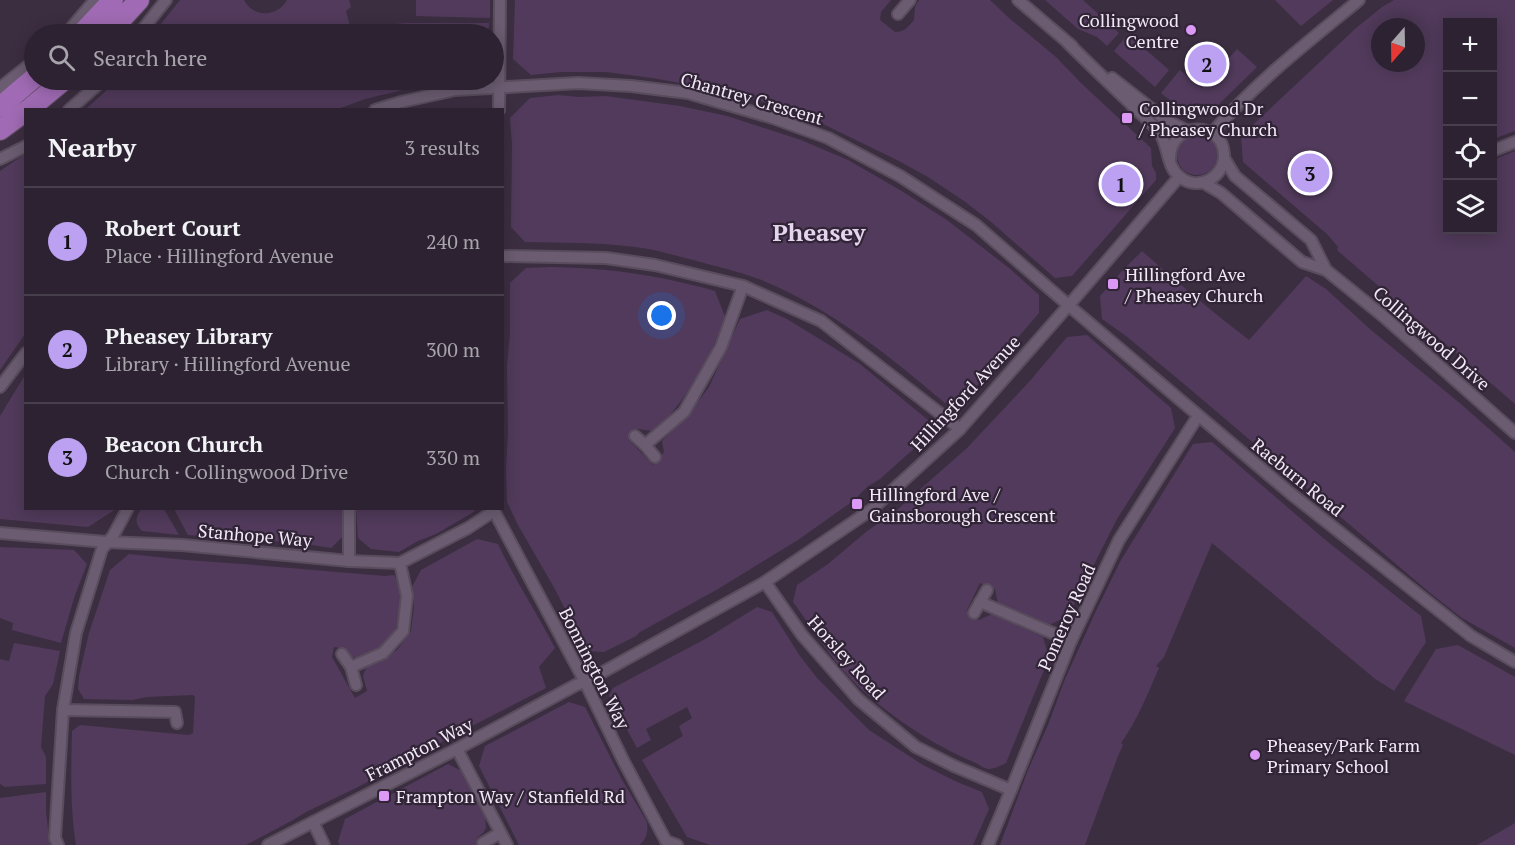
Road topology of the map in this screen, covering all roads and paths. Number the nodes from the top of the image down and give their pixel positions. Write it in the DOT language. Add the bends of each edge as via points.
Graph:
graph roads {
  1 [pos="95,0"];
  2 [pos="113,0"];
  3 [pos="139,0"];
  4 [pos="166,0"];
  5 [pos="500,0"];
  6 [pos="909,0"];
  7 [pos="1018,0"];
  8 [pos="1359,0"];
  9 [pos="898,14"];
  10 [pos="75,24"];
  11 [pos="90,24"];
  12 [pos="117,24"];
  13 [pos="147,24"];
  14 [pos="500,24"];
  15 [pos="1068,43"];
  16 [pos="24,69"];
  17 [pos="24,87"];
  18 [pos="504,87"];
  19 [pos="0,88"];
  20 [pos="52,90"];
  21 [pos="92,90"];
  22 [pos="455,90"];
  23 [pos="499,90"];
  24 [pos="0,107"];
  25 [pos="29,108"];
  26 [pos="71,108"];
  27 [pos="383,108"];
  28 [pos="499,108"];
  29 [pos="24,112"];
  30 [pos="0,130"];
  31 [pos="1188,131"];
  32 [pos="1212,133"];
  33 [pos="1515,142"];
  34 [pos="24,147"];
  35 [pos="1497,149"];
  36 [pos="1224,158"];
  37 [pos="0,159"];
  38 [pos="1170,160"];
  39 [pos="1179,177"];
  40 [pos="1204,183"];
  41 [pos="504,256"];
  42 [pos="1326,270"];
  43 [pos="742,286"];
  44 [pos="1069,305"];
  45 [pos="24,356"];
  46 [pos="0,387"];
  47 [pos="1198,416"];
  48 [pos="960,429"];
  49 [pos="1515,433"];
  50 [pos="635,436"];
  51 [pos="645,446"];
  52 [pos="655,457"];
  53 [pos="127,510"];
  54 [pos="348,510"];
  55 [pos="494,510"];
  56 [pos="0,533"];
  57 [pos="106,542"];
  58 [pos="349,561"];
  59 [pos="400,563"];
  60 [pos="765,582"];
  61 [pos="987,590"];
  62 [pos="980,602"];
  63 [pos="974,613"];
  64 [pos="1071,641"];
  65 [pos="342,654"];
  66 [pos="1515,662"];
  67 [pos="351,667"];
  68 [pos="585,682"];
  69 [pos="356,685"];
  70 [pos="63,710"];
  71 [pos="176,713"];
  72 [pos="457,749"];
  73 [pos="1011,790"];
  74 [pos="313,822"];
  75 [pos="500,832"];
  76 [pos="483,843"];
  77 [pos="663,843"];
  78 [pos="58,845"];
  79 [pos="268,845"];
  80 [pos="324,845"];
  81 [pos="507,845"];
  82 [pos="677,845"];
  83 [pos="988,845"];
  1 -- 10 [label="street"];
  2 -- 11 [label="highway"];
  3 -- 12 [label="highway"];
  4 -- 13 [label="street"];
  5 -- 14 [label="street"];
  6 -- 9 [label="street"];
  7 -- 15 [label="street"];
  8 -- 32 [label="street" via="1283,62"];
  15 -- 31 [label="street" via="1167,121"];
  15 -- 38 [label="street" via="1160,133"];
  16 -- 19 [label="street"];
  17 -- 24 [label="highway"];
  18 -- 44 [label="street, Chantrey Crescent" via="578,83 688,93 828,138 900,176 976,225"];
  20 -- 25 [label="highway"];
  21 -- 26 [label="street"];
  22 -- 27 [label="street, Chantrey Crescent"];
  23 -- 28 [label="street"];
  29 -- 30 [label="highway"];
  31 -- 32 [label="street"];
  31 -- 38 [label="street" via="1174,141"];
  32 -- 36 [label="street, Collingwood Drive" via="1222,145"];
  33 -- 35 [label="street"];
  34 -- 37 [label="street"];
  36 -- 40 [label="street" via="1218,173"];
  36 -- 42 [label="street, Collingwood Drive" via="1234,176 1311,240"];
  38 -- 39 [label="street"];
  39 -- 40 [label="street, Collingwood Drive"];
  39 -- 44 [label="street, Hillingford Avenue"];
  40 -- 42 [label="street, Collingwood Drive" via="1302,262"];
  41 -- 43 [label="street" via="606,258 655,265"];
  42 -- 49 [label="street, Collingwood Drive"];
  43 -- 48 [label="street" via="821,321"];
  43 -- 51 [label="street" via="721,347 684,412"];
  44 -- 47 [label="street, Raeburn Road"];
  44 -- 48 [label="street, Hillingford Avenue"];
  45 -- 46 [label="street"];
  47 -- 64 [label="street, Pomeroy Road" via="1119,540"];
  47 -- 66 [label="street, Raeburn Road" via="1471,636"];
  48 -- 60 [label="street, Hillingford Avenue" via="872,510"];
  50 -- 51 [label="street"];
  51 -- 52 [label="street"];
  53 -- 57 [label="street"];
  54 -- 58 [label="street"];
  55 -- 59 [label="street, Stanhope Way"];
  55 -- 68 [label="street, Bonnington Way"];
  56 -- 57 [label="street, Stanhope Way"];
  57 -- 58 [label="street, Stanhope Way"];
  57 -- 70 [label="street" via="76,633"];
  58 -- 59 [label="street, Stanhope Way"];
  59 -- 67 [label="street" via="407,596 403,632 383,653"];
  60 -- 68 [label="street, Hillingford Avenue"];
  60 -- 73 [label="street, Horsley Road" via="802,635 858,699 916,747"];
  61 -- 62 [label="street"];
  62 -- 63 [label="street"];
  62 -- 64 [label="street"];
  64 -- 73 [label="street, Pomeroy Road"];
  65 -- 67 [label="street"];
  67 -- 69 [label="street"];
  68 -- 72 [label="street, Frampton Way"];
  68 -- 77 [label="street, Bonnington Way"];
  70 -- 71 [label="street"];
  70 -- 78 [label="street" via="55,838"];
  72 -- 74 [label="street, Frampton Way"];
  72 -- 75 [label="street"];
  73 -- 83 [label="street, Pomeroy Road"];
  74 -- 79 [label="street, Frampton Way"];
  74 -- 80 [label="street"];
  75 -- 76 [label="street"];
  75 -- 81 [label="street"];
  77 -- 82 [label="street"];
}
